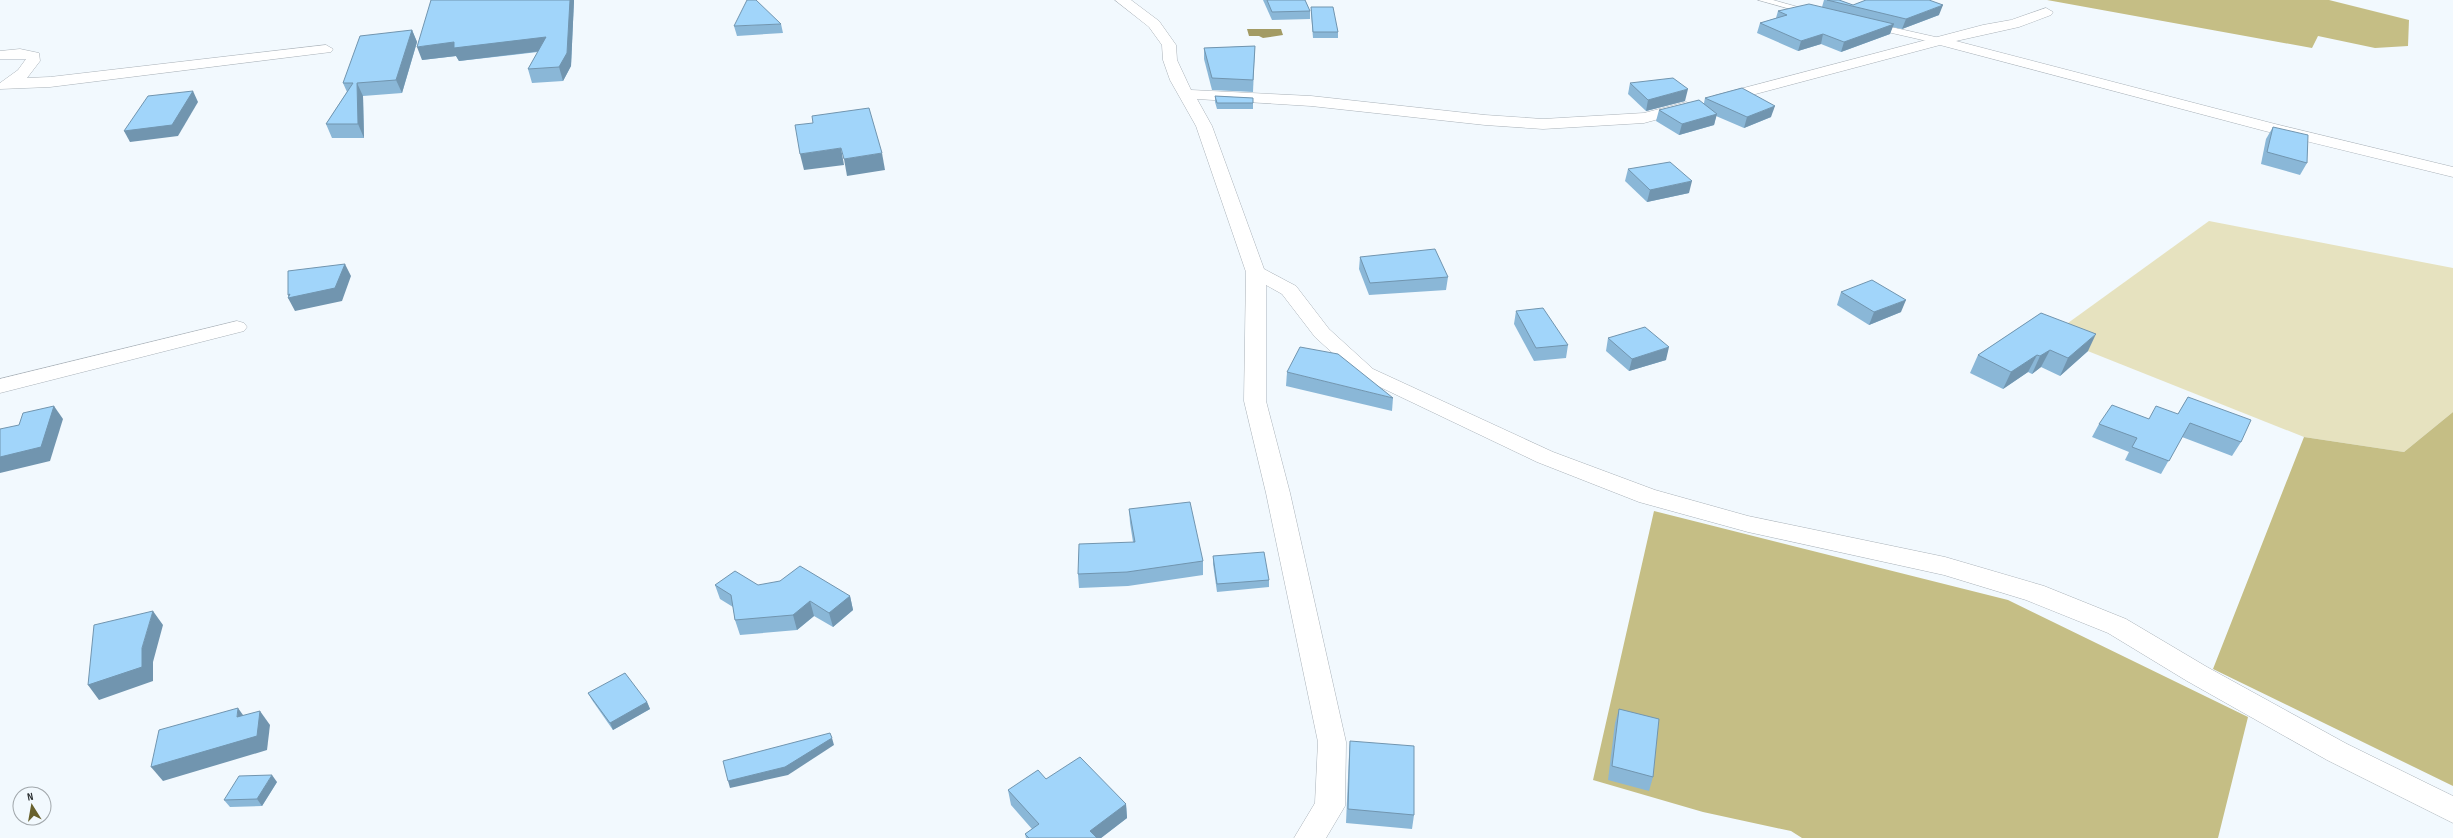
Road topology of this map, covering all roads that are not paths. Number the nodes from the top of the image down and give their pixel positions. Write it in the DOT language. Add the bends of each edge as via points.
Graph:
graph roads {
  1 [pos="1122,0"];
  2 [pos="1762,0"];
  3 [pos="2046,12"];
  4 [pos="1824,14"];
  5 [pos="1863,23"];
  6 [pos="1940,41"];
  7 [pos="326,49"];
  8 [pos="0,55"];
  9 [pos="5,87"];
  10 [pos="1186,94"];
  11 [pos="2453,172"];
  12 [pos="1256,272"];
  13 [pos="237,327"];
  14 [pos="0,386"];
  15 [pos="2453,810"];
  16 [pos="1309,838"];
  1 -- 10 [label="street" via="1154,24 1169,46 1170,60"];
  2 -- 4 [label="lane"];
  3 -- 6 [label="street" via="2014,24"];
  5 -- 6 [label="lane"];
  6 -- 10 [label="street" via="1644,118 1543,124 1513,123 1311,101"];
  6 -- 11 [label="street" via="2271,128"];
  7 -- 9 [label="street"];
  8 -- 9 [label="street" via="20,53 34,56 32,64 24,73"];
  10 -- 12 [label="street" via="1204,126"];
  12 -- 15 [label="street" via="1289,290 1322,333 1366,373 1545,456 1654,498 1748,524 1945,566 2035,593 2117,626 2337,752"];
  12 -- 16 [label="street" via="1255,400 1278,493 1332,742 1330,806"];
  13 -- 14 [label="street"];
}
